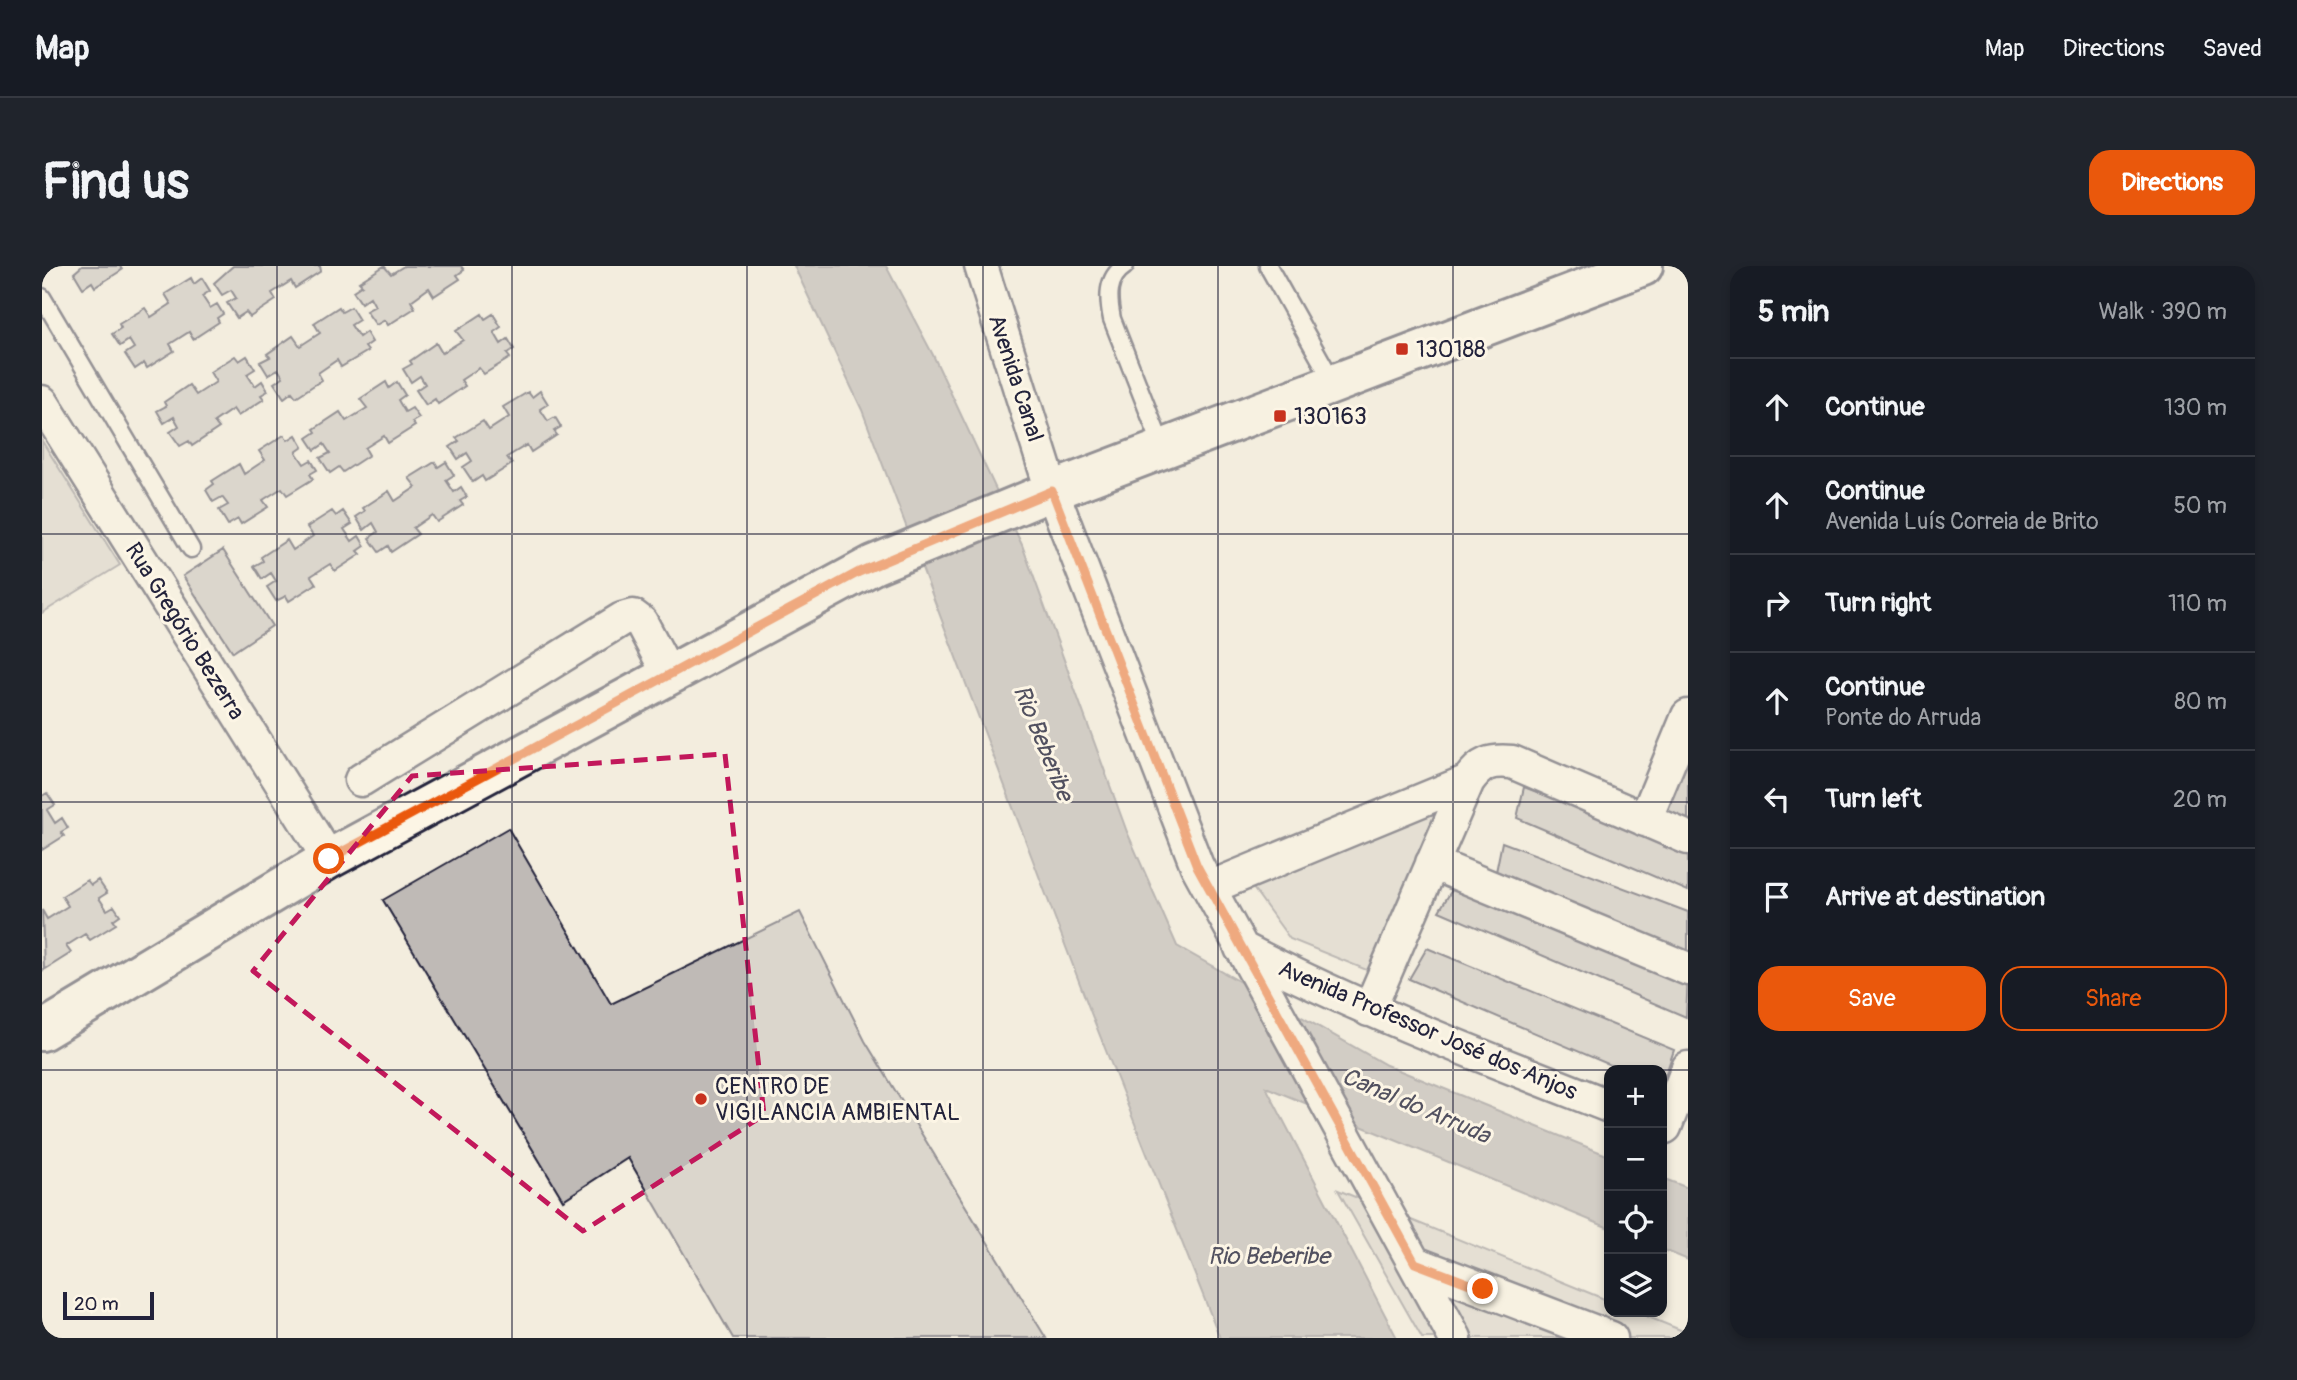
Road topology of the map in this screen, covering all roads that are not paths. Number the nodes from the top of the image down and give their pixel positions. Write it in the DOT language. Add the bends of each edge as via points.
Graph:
graph roads {
  1 [pos="981,266"];
  2 [pos="1125,266"];
  3 [pos="1268,266"];
  4 [pos="1643,266"];
  5 [pos="42,297"];
  6 [pos="1334,384"];
  7 [pos="42,402"];
  8 [pos="1163,449"];
  9 [pos="1041,496"];
  10 [pos="191,549"];
  11 [pos="669,675"];
  12 [pos="1688,716"];
  13 [pos="360,780"];
  14 [pos="1468,781"];
  15 [pos="1645,820"];
  16 [pos="1688,838"];
  17 [pos="329,859"];
  18 [pos="1432,863"];
  19 [pos="1209,888"];
  20 [pos="1241,948"];
  21 [pos="1688,969"];
  22 [pos="1369,1010"];
  23 [pos="42,1031"];
  24 [pos="1688,1068"];
  25 [pos="1604,1103"];
  26 [pos="1672,1130"];
  27 [pos="1408,1251"];
  28 [pos="1455,1338"];
  29 [pos="1611,1338"];
  1 -- 9 [label="street, Avenida Canal"];
  2 -- 8 [label="lane" via="1111,281 1108,301"];
  3 -- 6 [label="lane"];
  4 -- 6 [label="main road"];
  5 -- 10 [label="lane"];
  6 -- 8 [label="main road"];
  7 -- 17 [label="street, Rua Gregório Bezerra"];
  8 -- 9 [label="main road"];
  9 -- 11 [label="main road" via="866,568"];
  9 -- 19 [label="street"];
  11 -- 13 [label="street" via="641,622 633,616 622,619"];
  11 -- 17 [label="main road"];
  12 -- 15 [label="street"];
  14 -- 15 [label="street" via="1478,767 1492,761 1512,762"];
  14 -- 18 [label="street"];
  14 -- 19 [label="street"];
  15 -- 16 [label="street"];
  17 -- 23 [label="main road"];
  18 -- 21 [label="street"];
  18 -- 22 [label="street"];
  19 -- 20 [label="street"];
  20 -- 22 [label="street, Avenida Professor José dos Anjos"];
  20 -- 27 [label="street"];
  22 -- 25 [label="street, Avenida Professor José dos Anjos"];
  24 -- 26 [label="street"];
  27 -- 28 [label="street"];
  27 -- 29 [label="street"];
}
